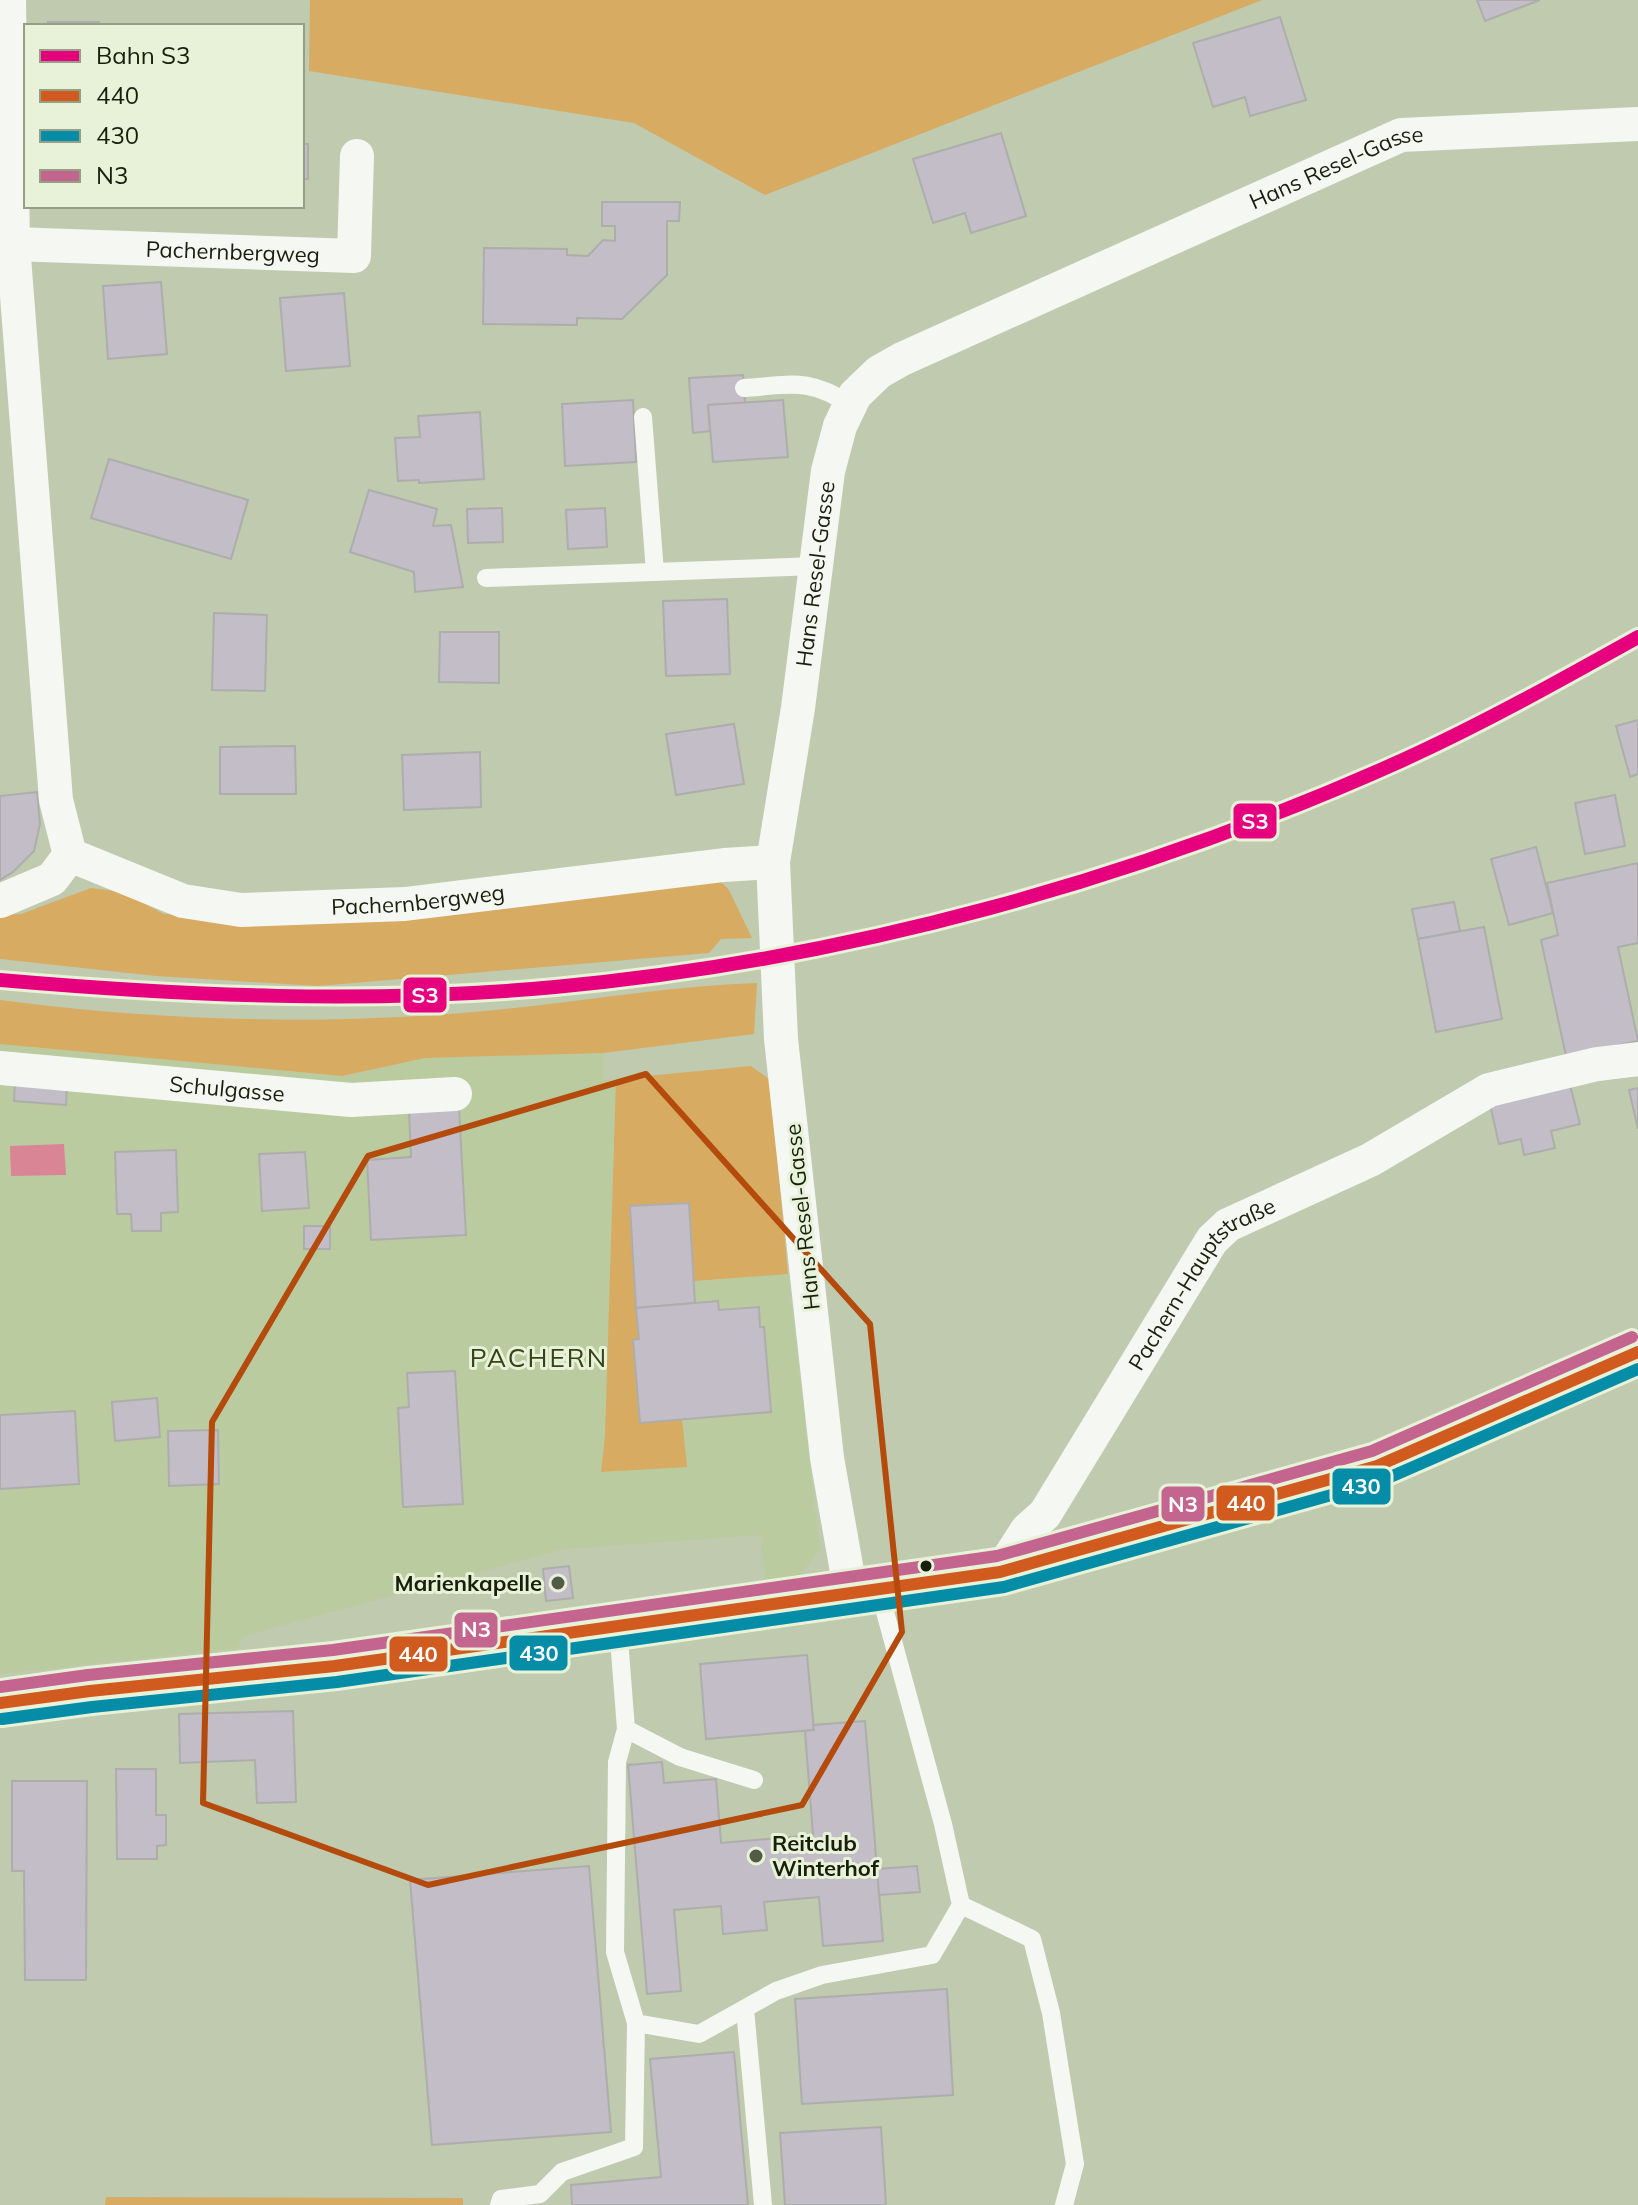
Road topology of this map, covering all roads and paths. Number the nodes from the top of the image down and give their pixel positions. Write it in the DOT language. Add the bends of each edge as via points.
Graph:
graph roads {
  1 [pos="9,0"];
  2 [pos="1638,124"];
  3 [pos="357,156"];
  4 [pos="13,244"];
  5 [pos="744,388"];
  6 [pos="850,405"];
  7 [pos="643,417"];
  8 [pos="816,566"];
  9 [pos="655,572"];
  10 [pos="486,578"];
  11 [pos="70,855"];
  12 [pos="773,862"];
  13 [pos="0,901"];
  14 [pos="1638,1059"];
  15 [pos="0,1068"];
  16 [pos="455,1094"];
  17 [pos="1638,1352"];
  18 [pos="1000,1572"];
  19 [pos="865,1592"];
  20 [pos="618,1626"];
  21 [pos="0,1703"];
  22 [pos="626,1729"];
  23 [pos="754,1780"];
  24 [pos="961,1905"];
  25 [pos="745,2009"];
  26 [pos="636,2023"];
  27 [pos="499,2205"];
  28 [pos="763,2205"];
  29 [pos="1064,2205"];
  1 -- 4 [label="street"];
  2 -- 6 [label="street, Hans Resel-Gasse" via="1401,135 902,359 879,372"];
  3 -- 4 [label="street, Pachernbergweg" via="354,256"];
  4 -- 11 [label="street" via="56,800"];
  5 -- 6 [label="lane" via="813,385"];
  6 -- 8 [label="street, Hans Resel-Gasse" via="828,471"];
  7 -- 9 [label="lane"];
  8 -- 9 [label="lane"];
  8 -- 12 [label="street, Hans Resel-Gasse"];
  9 -- 10 [label="lane"];
  11 -- 12 [label="street, Pachernbergweg" via="183,901 241,910 405,904"];
  11 -- 13 [label="street" via="52,879"];
  12 -- 19 [label="street, Hans Resel-Gasse" via="787,1169 818,1463"];
  14 -- 18 [label="street, Pachern-Hauptstraße" via="1489,1090 1370,1160 1228,1225 1212,1240 1045,1514 1027,1530"];
  15 -- 16 [label="street, Schulgasse" via="351,1100"];
  17 -- 18 [label="main road" via="1377,1466"];
  18 -- 19 [label="main road"];
  19 -- 20 [label="main road"];
  19 -- 24 [label="lane" via="943,1824"];
  20 -- 21 [label="main road" via="335,1666"];
  20 -- 22 [label="lane"];
  22 -- 23 [label="lane" via="680,1757"];
  22 -- 26 [label="lane" via="617,1762 615,1952"];
  24 -- 25 [label="lane" via="932,1955 822,1975"];
  24 -- 29 [label="lane" via="1032,1939 1051,2013 1075,2164"];
  25 -- 26 [label="lane" via="699,2034"];
  25 -- 28 [label="lane"];
  26 -- 27 [label="lane" via="634,2147 562,2172 540,2194 501,2199"];
}
